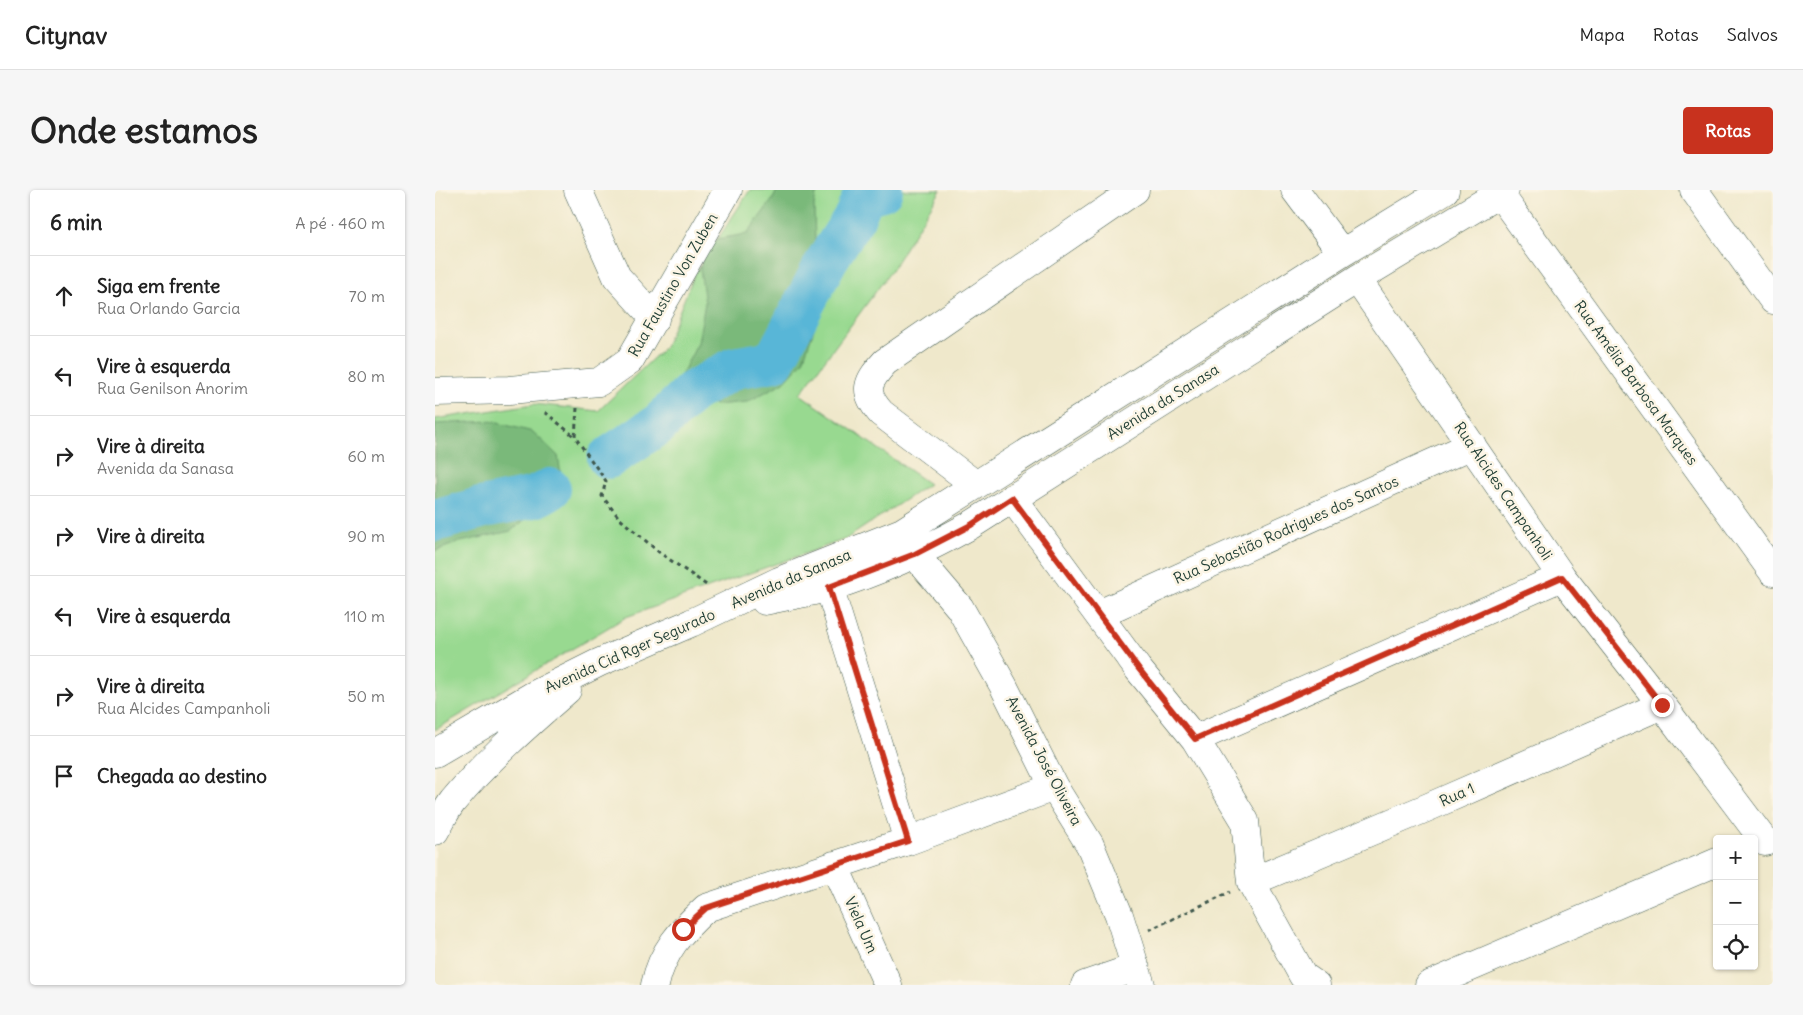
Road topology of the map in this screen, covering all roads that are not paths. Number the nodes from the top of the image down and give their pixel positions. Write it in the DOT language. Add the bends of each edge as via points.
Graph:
graph roads {
  1 [pos="578,190"];
  2 [pos="728,190"];
  3 [pos="1135,190"];
  4 [pos="1295,190"];
  5 [pos="1445,190"];
  6 [pos="1694,190"];
  7 [pos="1502,192"];
  8 [pos="1342,252"];
  9 [pos="1357,279"];
  10 [pos="1773,300"];
  11 [pos="655,320"];
  12 [pos="435,392"];
  13 [pos="1472,445"];
  14 [pos="977,485"];
  15 [pos="1012,498"];
  16 [pos="915,554"];
  17 [pos="1773,572"];
  18 [pos="1562,577"];
  19 [pos="829,587"];
  20 [pos="721,610"];
  21 [pos="1099,614"];
  22 [pos="598,662"];
  23 [pos="1662,705"];
  24 [pos="1195,739"];
  25 [pos="445,747"];
  26 [pos="477,774"];
  27 [pos="1055,787"];
  28 [pos="435,830"];
  29 [pos="908,841"];
  30 [pos="1764,842"];
  31 [pos="1713,864"];
  32 [pos="834,865"];
  33 [pos="1251,882"];
  34 [pos="1137,977"];
  35 [pos="1440,983"];
  36 [pos="655,985"];
  37 [pos="888,985"];
  38 [pos="1085,985"];
  39 [pos="1316,985"];
  1 -- 11 [label="street" via="617,277"];
  2 -- 11 [label="street, Rua Faustino Von Zuben"];
  3 -- 14 [label="street" via="885,362 871,378 869,392 881,413"];
  4 -- 8 [label="street"];
  5 -- 8 [label="street, Avenida da Sanasa"];
  6 -- 10 [label="street"];
  7 -- 9 [label="street, Avenida da Sanasa"];
  7 -- 17 [label="street, Rua Amélia Barbosa Marques"];
  8 -- 14 [label="street, Avenida da Sanasa"];
  9 -- 13 [label="street, Rua Alcides Campanholi"];
  9 -- 15 [label="street, Avenida da Sanasa"];
  11 -- 12 [label="street, Rua Faustino Von Zuben" via="630,360 599,382 509,390"];
  13 -- 18 [label="street, Rua Alcides Campanholi"];
  13 -- 21 [label="street, Rua Sebastião Rodrigues dos Santos"];
  14 -- 20 [label="street, Avenida da Sanasa" via="902,532 779,581"];
  15 -- 16 [label="street, Avenida da Sanasa" via="971,525"];
  15 -- 21 [label="street"];
  16 -- 19 [label="street, Avenida da Sanasa"];
  16 -- 27 [label="street, Avenida José Oliveira" via="960,608"];
  18 -- 23 [label="street, Rua Alcides Campanholi"];
  18 -- 24 [label="street"];
  19 -- 20 [label="street, Avenida da Sanasa"];
  19 -- 29 [label="street"];
  20 -- 22 [label="street, Avenida Cid Rger Segurado"];
  21 -- 24 [label="street"];
  22 -- 25 [label="street, Avenida Cid Rger Segurado"];
  22 -- 26 [label="street" via="512,738"];
  23 -- 30 [label="street, Rua Alcides Campanholi"];
  23 -- 33 [label="street, Rua 1"];
  24 -- 33 [label="street" via="1245,821"];
  25 -- 26 [label="street" via="469,751"];
  26 -- 28 [label="street" via="452,802"];
  27 -- 29 [label="street"];
  27 -- 34 [label="street, Avenida José Oliveira" via="1090,845 1119,915"];
  29 -- 32 [label="street"];
  31 -- 35 [label="street"];
  32 -- 36 [label="street" via="706,908 683,929 665,954"];
  32 -- 37 [label="street, Viela Um"];
  33 -- 39 [label="street" via="1303,976"];
  34 -- 38 [label="street"];
}
